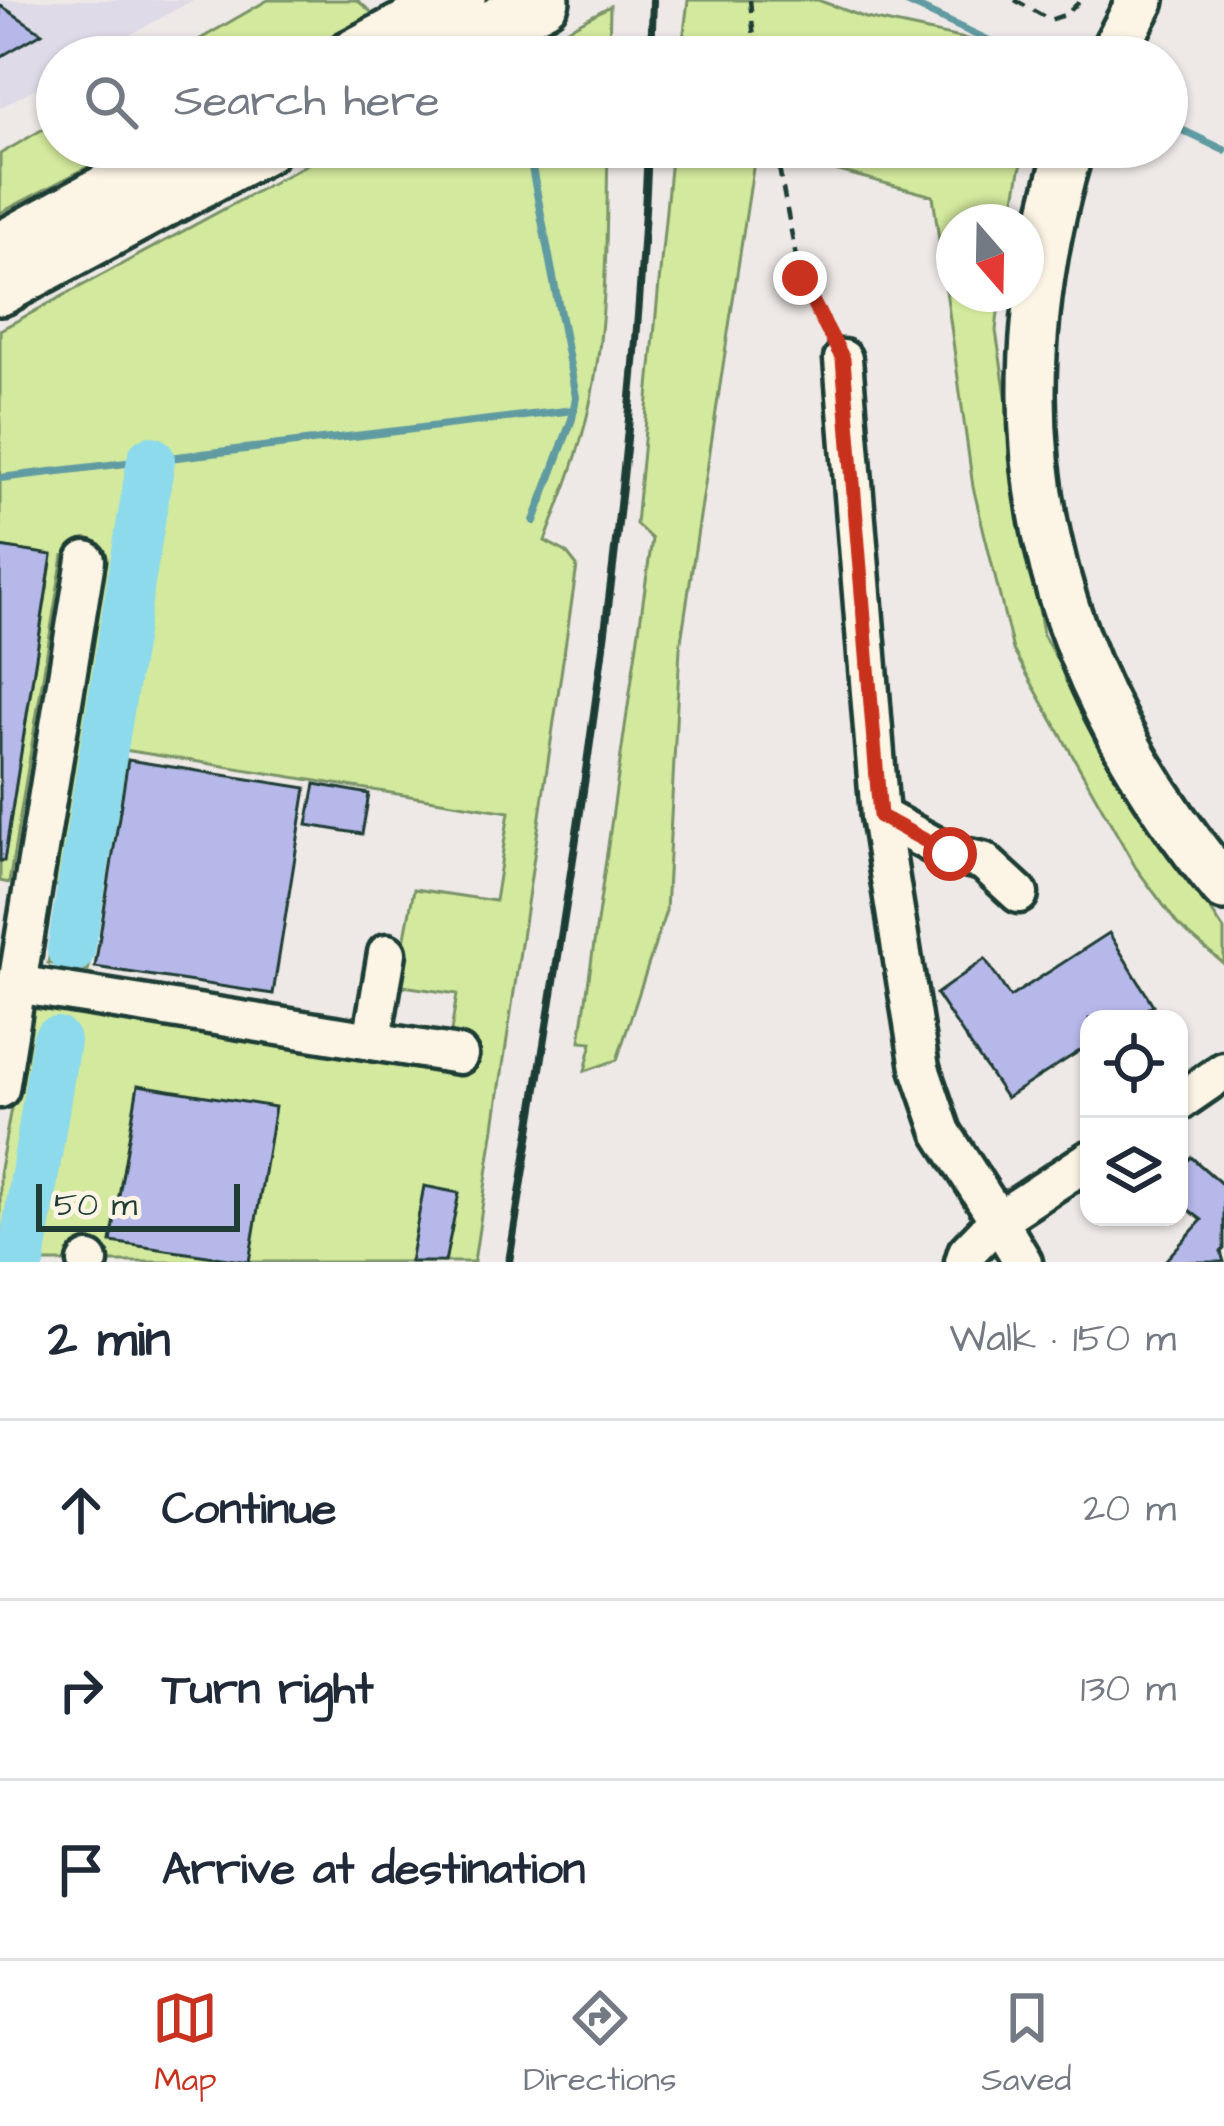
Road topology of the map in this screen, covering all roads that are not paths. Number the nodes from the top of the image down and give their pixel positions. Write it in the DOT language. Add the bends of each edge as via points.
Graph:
graph roads {
  1 [pos="459,0"];
  2 [pos="543,0"];
  3 [pos="1136,8"];
  4 [pos="391,36"];
  5 [pos="474,36"];
  6 [pos="1122,36"];
  7 [pos="147,168"];
  8 [pos="225,168"];
  9 [pos="1065,168"];
  10 [pos="0,248"];
  11 [pos="0,289"];
  12 [pos="843,359"];
  13 [pos="86,560"];
  14 [pos="880,816"];
  15 [pos="1224,887"];
  16 [pos="1019,894"];
  17 [pos="386,952"];
  18 [pos="16,984"];
  19 [pos="372,1041"];
  20 [pos="459,1055"];
  21 [pos="1224,1071"];
  22 [pos="0,1089"];
  23 [pos="1188,1096"];
  24 [pos="1080,1165"];
  25 [pos="998,1220"];
  26 [pos="964,1262"];
  27 [pos="1023,1262"];
  1 -- 4 [label="highway"];
  2 -- 5 [label="highway"];
  3 -- 6 [label="main road"];
  7 -- 10 [label="highway"];
  8 -- 11 [label="highway"];
  9 -- 15 [label="main road" via="1032,331 1040,509 1100,700 1182,835"];
  12 -- 14 [label="street"];
  13 -- 18 [label="street"];
  14 -- 16 [label="street" via="950,854 982,861"];
  14 -- 25 [label="street" via="920,1068 942,1132"];
  17 -- 19 [label="street"];
  18 -- 19 [label="street"];
  18 -- 22 [label="street"];
  19 -- 20 [label="street"];
  21 -- 23 [label="street"];
  24 -- 25 [label="street"];
  25 -- 26 [label="street"];
  25 -- 27 [label="street"];
}
